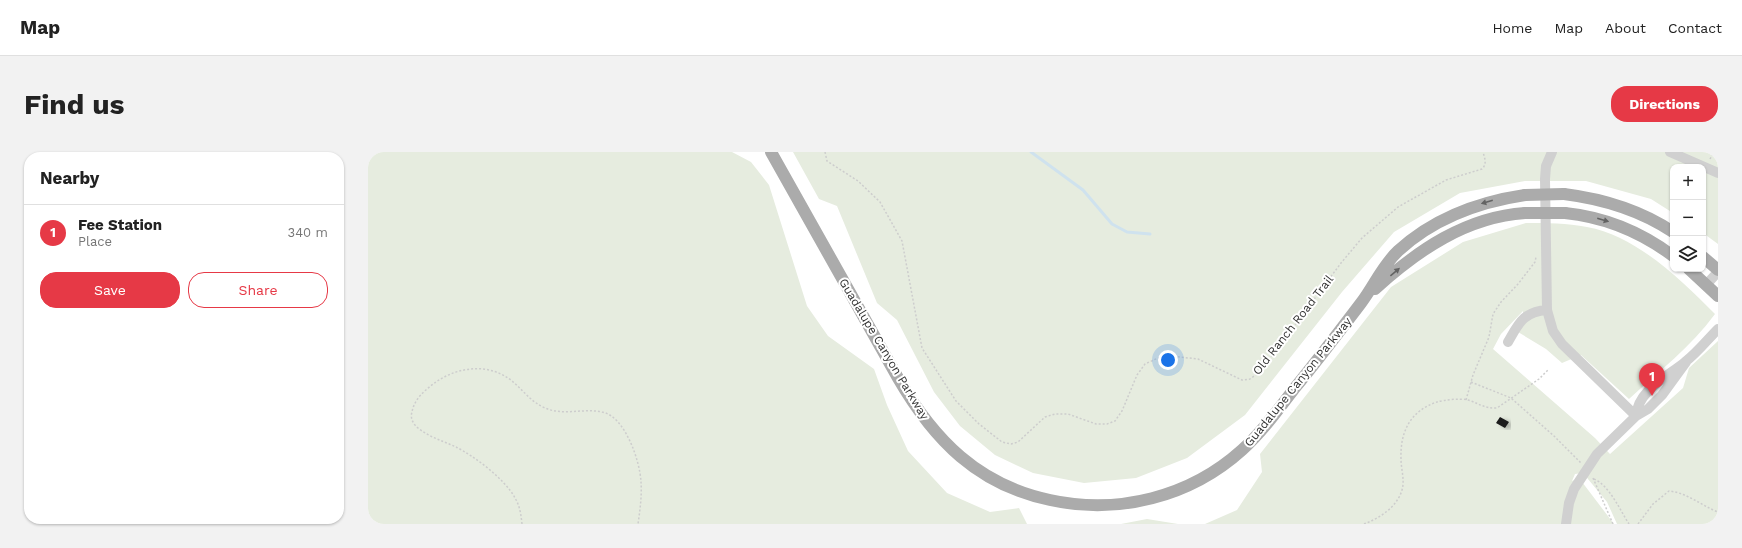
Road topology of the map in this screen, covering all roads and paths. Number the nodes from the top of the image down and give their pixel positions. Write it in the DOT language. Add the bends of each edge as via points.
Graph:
graph roads {
  1 [pos="771,152"];
  2 [pos="825,152"];
  3 [pos="1483,152"];
  4 [pos="1552,152"];
  5 [pos="1670,152"];
  6 [pos="1718,174"];
  7 [pos="1670,230"];
  8 [pos="1537,254"];
  9 [pos="1670,254"];
  10 [pos="1706,260"];
  11 [pos="1718,271"];
  12 [pos="1692,272"];
  13 [pos="1706,285"];
  14 [pos="1718,296"];
  15 [pos="1366,298"];
  16 [pos="1547,310"];
  17 [pos="1718,329"];
  18 [pos="1508,342"];
  19 [pos="1549,369"];
  20 [pos="1471,382"];
  21 [pos="1511,398"];
  22 [pos="1466,400"];
  23 [pos="1636,416"];
  24 [pos="1586,469"];
  25 [pos="1593,478"];
  26 [pos="1718,512"];
  27 [pos="522,524"];
  28 [pos="638,524"];
  29 [pos="1364,524"];
  30 [pos="1566,524"];
  31 [pos="1613,524"];
  32 [pos="1628,524"];
  33 [pos="1638,524"];
  1 -- 15 [label="main road, Guadalupe Canyon Parkway" via="898,378 925,421 946,444 979,471 1007,486 1047,499 1088,505 1130,503 1171,492 1213,472 1243,450 1265,427"];
  2 -- 3 [label="path, Old Ranch Road Trail" via="826,161 858,181 880,202 902,241 922,348 956,401 979,424 1002,442 1010,444 1018,442 1046,417 1055,414 1068,414 1096,424 1115,421 1122,411 1137,375 1145,364 1158,358 1170,356 1198,359 1242,380 1250,379 1275,352 1340,263 1362,238 1398,207 1446,180 1482,169 1485,166"];
  4 -- 16 [label="lane" via="1546,166 1545,179"];
  5 -- 6 [label="lane"];
  7 -- 15 [label="main road, Guadalupe Canyon Parkway, one-way, bridge" via="1619,205 1593,198 1564,194 1525,195 1490,201 1440,221 1421,233 1392,257"];
  8 -- 20 [label="path" via="1535,262 1493,314 1489,337"];
  15 -- 9 [label="main road, Guadalupe Canyon Parkway, one-way, bridge" via="1417,254 1443,237 1481,222 1526,213 1565,213 1598,219 1650,240"];
  10 -- 11 [label="main road"];
  11 -- 13 [label="lane"];
  12 -- 13 [label="main road"];
  13 -- 14 [label="main road"];
  16 -- 18 [label="lane" via="1535,311 1524,317"];
  16 -- 23 [label="lane" via="1553,331 1562,344"];
  17 -- 23 [label="lane" via="1686,362 1658,382 1643,397"];
  19 -- 21 [label="path"];
  20 -- 21 [label="path"];
  20 -- 22 [label="path"];
  21 -- 22 [label="path" via="1497,408 1489,409"];
  21 -- 24 [label="path"];
  22 -- 29 [label="path" via="1438,402 1417,412 1407,424 1402,446 1403,480 1400,494 1386,512"];
  23 -- 24 [label="lane" via="1597,454"];
  24 -- 25 [label="path"];
  24 -- 30 [label="lane" via="1574,489"];
  25 -- 31 [label="path"];
  25 -- 32 [label="path" via="1613,497"];
  26 -- 33 [label="path" via="1703,506 1697,500 1669,491 1653,504"];
  27 -- 28 [label="path" via="516,499 494,474 466,453 423,431 412,419 412,409 419,398 434,384 455,371 492,371 507,377 535,403 546,409 602,412 616,418 627,435 639,465 642,487"];
}
